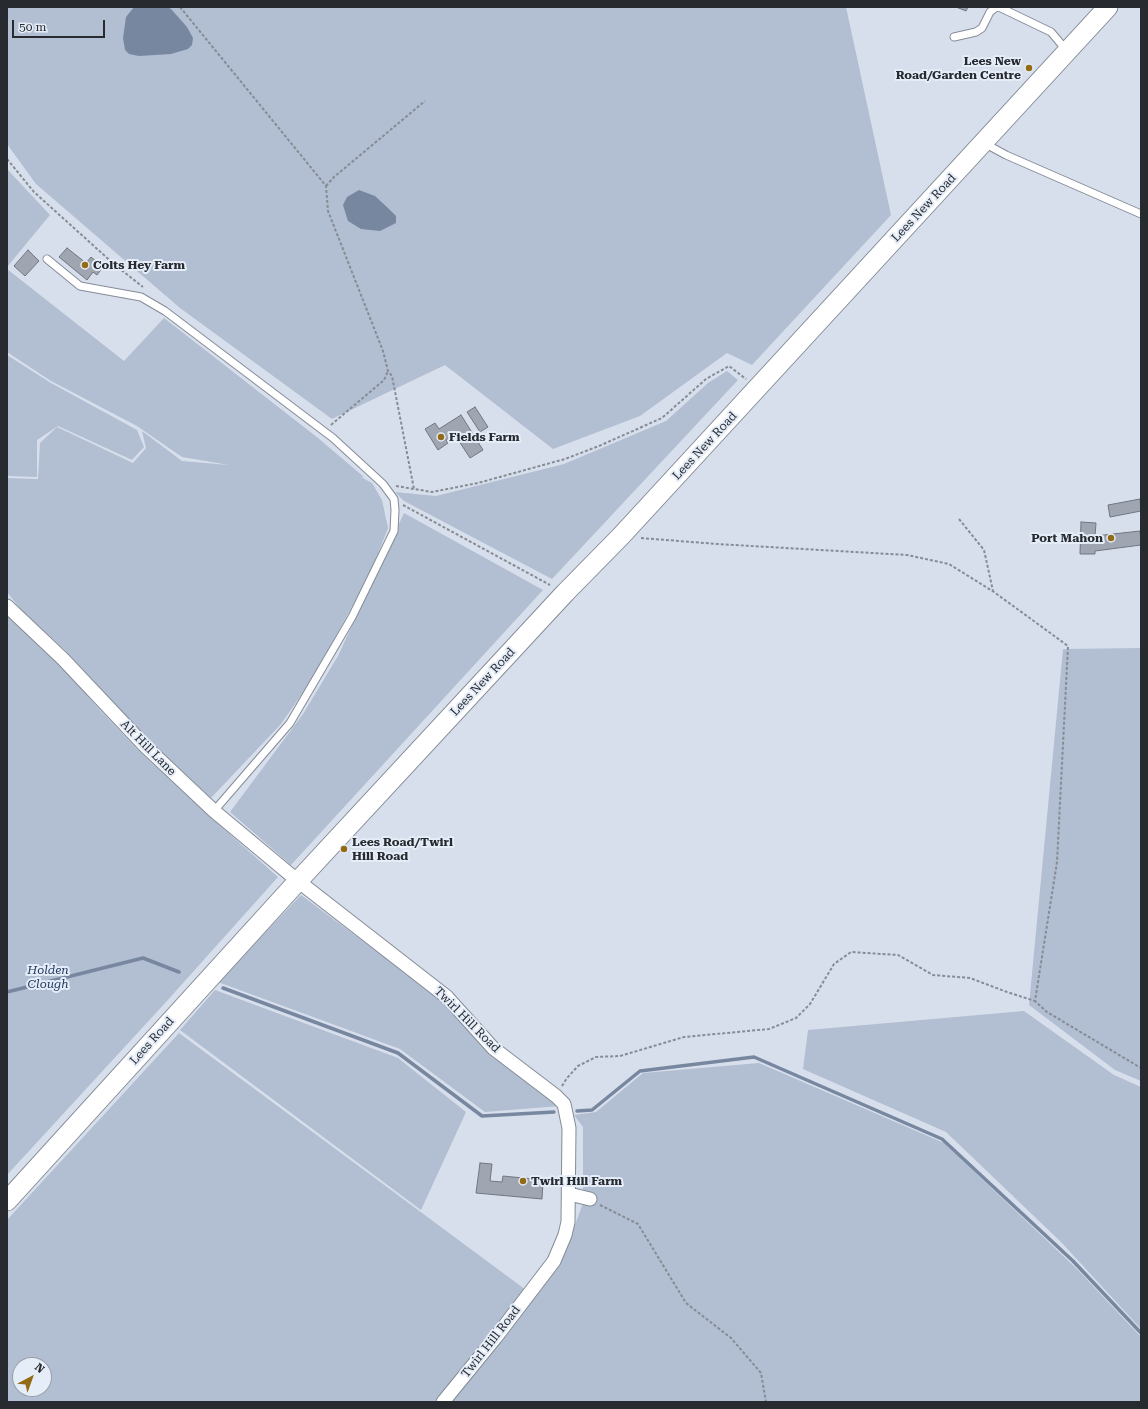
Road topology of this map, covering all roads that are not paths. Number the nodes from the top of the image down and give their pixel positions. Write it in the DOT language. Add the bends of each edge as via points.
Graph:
graph roads {
  1 [pos="999,7"];
  2 [pos="1108,7"];
  3 [pos="954,37"];
  4 [pos="1068,51"];
  5 [pos="984,142"];
  6 [pos="1141,214"];
  7 [pos="47,259"];
  8 [pos="7,606"];
  9 [pos="214,811"];
  10 [pos="298,882"];
  11 [pos="569,1194"];
  12 [pos="590,1199"];
  13 [pos="7,1201"];
  14 [pos="443,1402"];
  1 -- 3 [label="lane" via="990,12 982,28"];
  1 -- 4 [label="lane" via="1051,32"];
  2 -- 4 [label="main road, Lees New Road"];
  4 -- 5 [label="main road, Lees New Road"];
  5 -- 6 [label="lane" via="1006,155"];
  5 -- 10 [label="main road, Lees New Road"];
  7 -- 9 [label="lane" via="80,286 141,297 166,311 325,432 383,484 394,499 394,531 352,617 290,723"];
  8 -- 9 [label="street, Alt Hill Lane" via="63,659 145,746"];
  9 -- 10 [label="street, Alt Hill Lane"];
  10 -- 11 [label="street, Twirl Hill Road" via="446,997 493,1048 564,1104 569,1128"];
  10 -- 13 [label="main road, Lees Road"];
  11 -- 12 [label="street"];
  11 -- 14 [label="street, Twirl Hill Road" via="568,1222 554,1261"];
}
